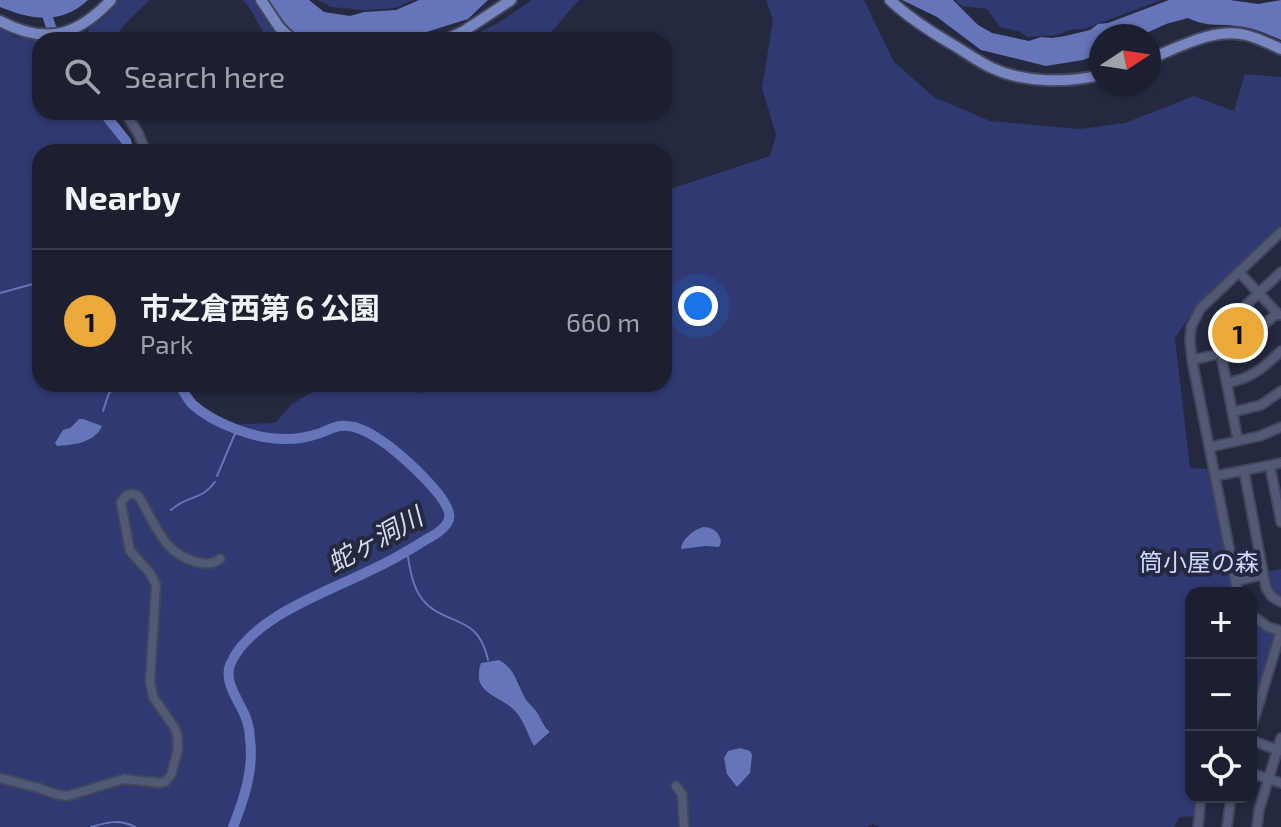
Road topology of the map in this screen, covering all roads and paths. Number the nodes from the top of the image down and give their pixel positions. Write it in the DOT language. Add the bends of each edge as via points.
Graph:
graph roads {
  1 [pos="111,0"];
  2 [pos="261,0"];
  3 [pos="511,0"];
  4 [pos="890,0"];
  5 [pos="0,21"];
  6 [pos="78,32"];
  7 [pos="284,32"];
  8 [pos="462,32"];
  9 [pos="32,33"];
  10 [pos="1281,49"];
  11 [pos="1161,54"];
  12 [pos="1089,76"];
  13 [pos="130,120"];
  14 [pos="143,144"];
  15 [pos="1281,232"];
  16 [pos="1239,272"];
  17 [pos="1280,274"];
  18 [pos="1258,293"];
  19 [pos="1279,315"];
  20 [pos="1281,351"];
  21 [pos="1222,354"];
  22 [pos="1192,360"];
  23 [pos="1227,383"];
  24 [pos="1281,391"];
  25 [pos="1233,412"];
  26 [pos="1281,427"];
  27 [pos="1238,441"];
  28 [pos="1210,447"];
  29 [pos="1281,463"];
  30 [pos="1270,466"];
  31 [pos="1244,471"];
  32 [pos="1215,476"];
  33 [pos="1281,522"];
  34 [pos="220,559"];
  35 [pos="1263,575"];
  36 [pos="1235,581"];
  37 [pos="1236,587"];
  38 [pos="1281,602"];
  39 [pos="1257,619"];
  40 [pos="1281,631"];
  41 [pos="1257,709"];
  42 [pos="1281,738"];
  43 [pos="1257,742"];
  44 [pos="1279,750"];
  45 [pos="1257,775"];
  46 [pos="0,778"];
  47 [pos="1268,778"];
  48 [pos="1281,783"];
  49 [pos="676,786"];
  50 [pos="1200,803"];
  51 [pos="1230,803"];
  52 [pos="684,827"];
  53 [pos="1198,827"];
  54 [pos="1227,827"];
  55 [pos="1257,827"];
  1 -- 6 [label="main road"];
  2 -- 7 [label="main road"];
  3 -- 8 [label="main road"];
  4 -- 12 [label="main road" via="932,33 1002,72 1058,80"];
  5 -- 9 [label="main road"];
  10 -- 11 [label="main road" via="1230,33"];
  13 -- 14 [label="street"];
  15 -- 16 [label="street"];
  16 -- 18 [label="street"];
  16 -- 22 [label="street" via="1194,318"];
  17 -- 18 [label="street"];
  18 -- 19 [label="street"];
  18 -- 21 [label="street" via="1225,325 1220,334"];
  19 -- 21 [label="street" via="1241,347"];
  20 -- 23 [label="street" via="1248,378"];
  21 -- 22 [label="street"];
  21 -- 23 [label="street"];
  22 -- 28 [label="street"];
  23 -- 25 [label="street"];
  24 -- 25 [label="street" via="1261,405"];
  25 -- 27 [label="street"];
  26 -- 27 [label="street"];
  27 -- 28 [label="street"];
  28 -- 32 [label="street"];
  29 -- 30 [label="street"];
  30 -- 31 [label="street"];
  30 -- 33 [label="street"];
  31 -- 32 [label="street"];
  31 -- 35 [label="street"];
  32 -- 36 [label="street"];
  34 -- 46 [label="street" via="201,563 178,553 139,497 124,497 130,551 156,585 150,681 178,742 168,779 124,779 67,796"];
  35 -- 36 [label="street"];
  35 -- 38 [label="street" via="1268,592"];
  36 -- 37 [label="street"];
  39 -- 40 [label="street"];
  40 -- 41 [label="street"];
  42 -- 44 [label="street"];
  43 -- 44 [label="street"];
  44 -- 47 [label="street"];
  45 -- 47 [label="street"];
  47 -- 48 [label="street"];
  47 -- 55 [label="street"];
  49 -- 52 [label="street" via="682,794"];
  50 -- 53 [label="street"];
  51 -- 54 [label="street"];
}
